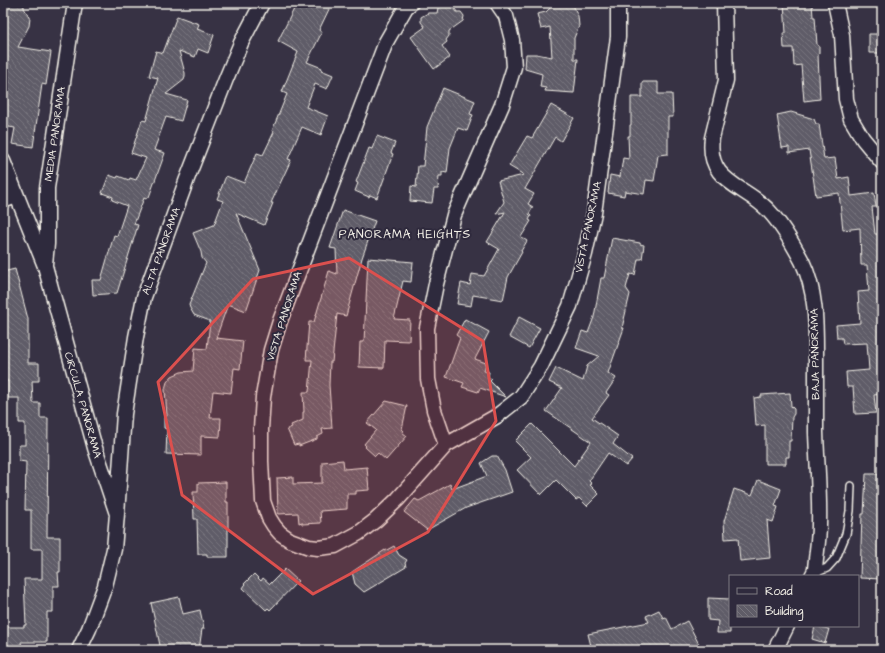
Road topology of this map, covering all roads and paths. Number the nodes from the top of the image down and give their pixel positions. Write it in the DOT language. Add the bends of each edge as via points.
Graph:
graph roads {
  1 [pos="75,3"];
  2 [pos="262,3"];
  3 [pos="411,3"];
  4 [pos="497,3"];
  5 [pos="618,3"];
  6 [pos="724,3"];
  7 [pos="835,3"];
  8 [pos="3,161"];
  9 [pos="882,162"];
  10 [pos="9,198"];
  11 [pos="45,266"];
  12 [pos="446,445"];
  13 [pos="851,486"];
  14 [pos="117,514"];
  15 [pos="813,575"];
  16 [pos="787,627"];
  17 [pos="78,650"];
  18 [pos="776,650"];
  1 -- 11 [label="street, MEDIA PANORAMA" via="47,188"];
  2 -- 14 [label="street, ALTA PANORAMA" via="226,79 144,297 124,414"];
  3 -- 12 [label="street, VISTA PANORAMA" via="406,7 386,42 291,290 271,350 265,381 261,429 263,501 269,518 280,533 299,544 318,548 335,546 376,520"];
  4 -- 12 [label="street" via="506,16 512,40 514,67 502,105 454,216 427,328 428,379 434,410"];
  5 -- 12 [label="street, VISTA PANORAMA" via="618,37 594,213 570,306 541,366 521,397 497,416"];
  6 -- 15 [label="street, BAJA PANORAMA" via="726,80 712,138 713,159 722,176 769,210 783,229 810,280 814,301 819,525"];
  7 -- 9 [label="street" via="842,34 846,99 851,118 863,139"];
  8 -- 10 [label="street, CIRCULA PANORAMA"];
  10 -- 11 [label="street, CIRCULA PANORAMA"];
  11 -- 14 [label="street, CIRCULA PANORAMA" via="95,448"];
  13 -- 15 [label="lane" via="846,534 836,558 827,568"];
  14 -- 17 [label="street, CIRCULA PANORAMA" via="114,549 105,586"];
  16 -- 18 [label="street"];
}
